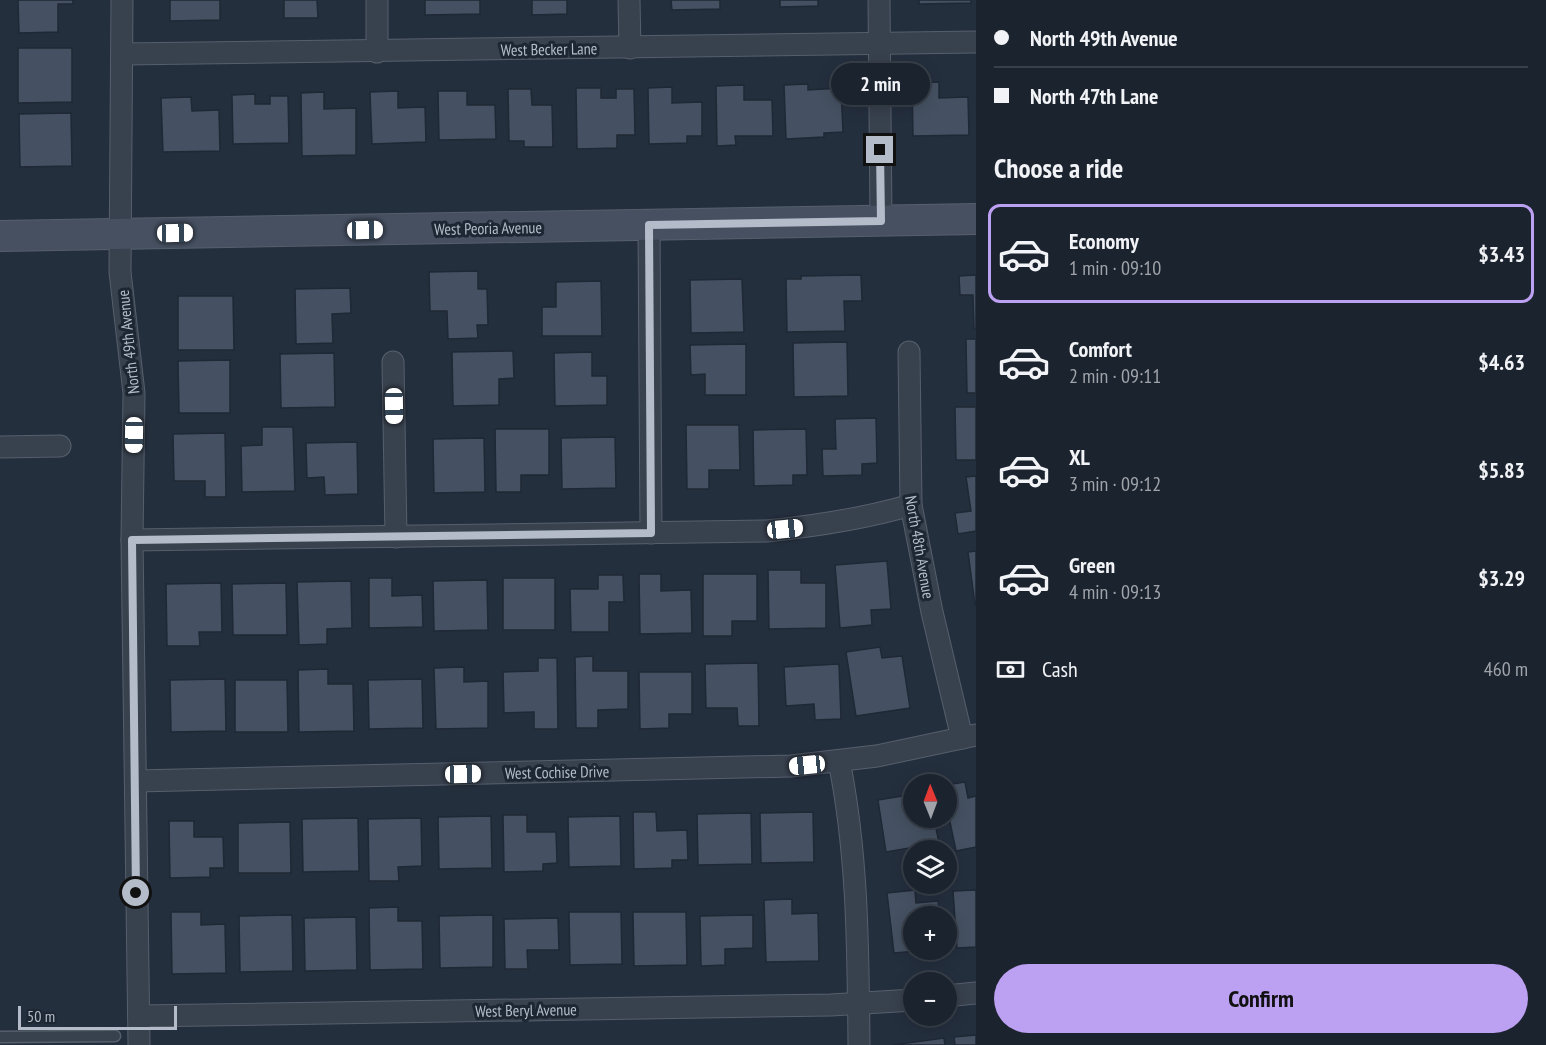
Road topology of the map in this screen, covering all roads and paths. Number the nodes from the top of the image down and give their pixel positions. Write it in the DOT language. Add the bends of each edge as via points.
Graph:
graph roads {
  1 [pos="122,0"];
  2 [pos="377,0"];
  3 [pos="629,0"];
  4 [pos="879,0"];
  5 [pos="976,42"];
  6 [pos="880,43"];
  7 [pos="630,48"];
  8 [pos="377,52"];
  9 [pos="123,54"];
  10 [pos="976,219"];
  11 [pos="881,221"];
  12 [pos="649,225"];
  13 [pos="120,234"];
  14 [pos="0,236"];
  15 [pos="909,352"];
  16 [pos="393,363"];
  17 [pos="60,446"];
  18 [pos="0,447"];
  19 [pos="911,505"];
  20 [pos="651,533"];
  21 [pos="396,537"];
  22 [pos="132,540"];
  23 [pos="969,737"];
  24 [pos="839,761"];
  25 [pos="136,781"];
  26 [pos="976,993"];
  27 [pos="957,995"];
  28 [pos="903,1001"];
  29 [pos="858,1004"];
  30 [pos="139,1016"];
  31 [pos="115,1036"];
  32 [pos="0,1038"];
  33 [pos="139,1045"];
  34 [pos="859,1045"];
  1 -- 9 [label="street, North 49th Avenue"];
  2 -- 8 [label="street"];
  3 -- 7 [label="street"];
  4 -- 6 [label="street"];
  5 -- 6 [label="street, West Becker Lane"];
  6 -- 7 [label="street, West Becker Lane"];
  6 -- 11 [label="street"];
  7 -- 8 [label="street, West Becker Lane"];
  8 -- 9 [label="street, West Becker Lane"];
  9 -- 13 [label="street, North 49th Avenue"];
  10 -- 11 [label="main road, West Peoria Avenue"];
  11 -- 12 [label="main road, West Peoria Avenue"];
  12 -- 13 [label="main road, West Peoria Avenue"];
  12 -- 20 [label="street"];
  13 -- 14 [label="main road, West Peoria Avenue"];
  13 -- 22 [label="street, North 49th Avenue" via="120,272 134,393"];
  15 -- 19 [label="street, North 48th Avenue"];
  16 -- 21 [label="street"];
  17 -- 18 [label="street"];
  19 -- 20 [label="street" via="822,525 767,531"];
  19 -- 23 [label="street, North 48th Avenue" via="932,612"];
  20 -- 21 [label="street"];
  21 -- 22 [label="street"];
  22 -- 25 [label="street, North 49th Avenue"];
  23 -- 24 [label="street, West Cochise Drive"];
  24 -- 25 [label="street, West Cochise Drive" via="791,766"];
  24 -- 29 [label="street" via="854,865"];
  25 -- 30 [label="street, North 49th Avenue"];
  26 -- 27 [label="street"];
  28 -- 29 [label="street, West Beryl Avenue"];
  29 -- 30 [label="street, West Beryl Avenue"];
  29 -- 34 [label="street"];
  30 -- 33 [label="street, North 49th Avenue"];
  31 -- 32 [label="lane"];
}
